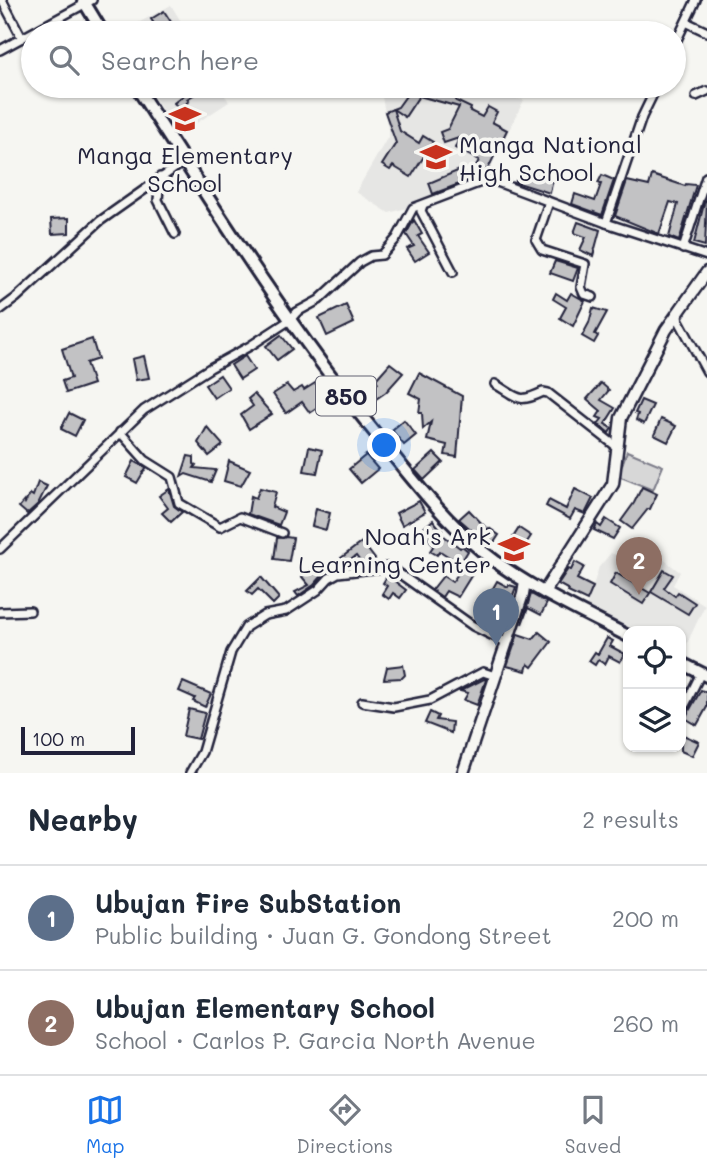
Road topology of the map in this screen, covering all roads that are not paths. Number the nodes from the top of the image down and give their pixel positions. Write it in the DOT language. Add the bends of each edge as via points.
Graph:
graph roads {
  1 [pos="2,0"];
  2 [pos="696,0"];
  3 [pos="87,1"];
  4 [pos="52,21"];
  5 [pos="97,21"];
  6 [pos="686,22"];
  7 [pos="707,32"];
  8 [pos="21,36"];
  9 [pos="21,39"];
  10 [pos="0,50"];
  11 [pos="707,90"];
  12 [pos="696,96"];
  13 [pos="144,98"];
  14 [pos="651,98"];
  15 [pos="185,161"];
  16 [pos="160,177"];
  17 [pos="706,177"];
  18 [pos="549,202"];
  19 [pos="423,205"];
  20 [pos="606,223"];
  21 [pos="175,234"];
  22 [pos="683,249"];
  23 [pos="707,256"];
  24 [pos="453,272"];
  25 [pos="707,272"];
  26 [pos="593,297"];
  27 [pos="0,310"];
  28 [pos="676,315"];
  29 [pos="290,320"];
  30 [pos="707,372"];
  31 [pos="495,384"];
  32 [pos="120,432"];
  33 [pos="617,447"];
  34 [pos="282,533"];
  35 [pos="0,549"];
  36 [pos="525,582"];
  37 [pos="544,592"];
  38 [pos="30,611"];
  39 [pos="0,612"];
  40 [pos="623,633"];
  41 [pos="506,642"];
  42 [pos="686,666"];
  43 [pos="704,675"];
  44 [pos="495,676"];
  45 [pos="362,702"];
  46 [pos="686,705"];
  47 [pos="190,773"];
  48 [pos="463,773"];
  1 -- 8 [label="street"];
  2 -- 6 [label="street"];
  3 -- 4 [label="street"];
  3 -- 5 [label="main road"];
  6 -- 7 [label="street"];
  9 -- 10 [label="street"];
  11 -- 12 [label="street"];
  13 -- 15 [label="main road, 850"];
  14 -- 20 [label="street"];
  15 -- 16 [label="street"];
  15 -- 29 [label="main road, 850"];
  16 -- 21 [label="street" via="158,201"];
  16 -- 27 [label="street" via="100,221"];
  17 -- 22 [label="street"];
  18 -- 19 [label="street" via="489,179"];
  18 -- 20 [label="street"];
  18 -- 26 [label="street" via="536,240 542,250 585,264 581,287"];
  19 -- 24 [label="street" via="421,211"];
  19 -- 29 [label="street" via="413,208 382,255 360,262"];
  20 -- 22 [label="street"];
  22 -- 23 [label="street"];
  25 -- 28 [label="street"];
  28 -- 30 [label="street"];
  28 -- 33 [label="street" via="621,418"];
  29 -- 32 [label="street" via="144,410"];
  29 -- 36 [label="main road, 850" via="436,507 482,551"];
  31 -- 33 [label="street" via="522,400 548,393"];
  32 -- 34 [label="street" via="145,460 172,477 179,503 220,527 240,517"];
  32 -- 35 [label="street"];
  33 -- 37 [label="street" via="613,484"];
  36 -- 37 [label="main road, 850"];
  36 -- 41 [label="street"];
  37 -- 40 [label="main road, 850"];
  38 -- 39 [label="street"];
  41 -- 44 [label="street"];
  41 -- 47 [label="street" via="473,626 390,567 338,573 286,611 265,615 246,627 231,652 202,752"];
  42 -- 43 [label="main road"];
  43 -- 46 [label="street"];
  44 -- 45 [label="street" via="483,672 430,700 394,707"];
  44 -- 48 [label="street"];
}
